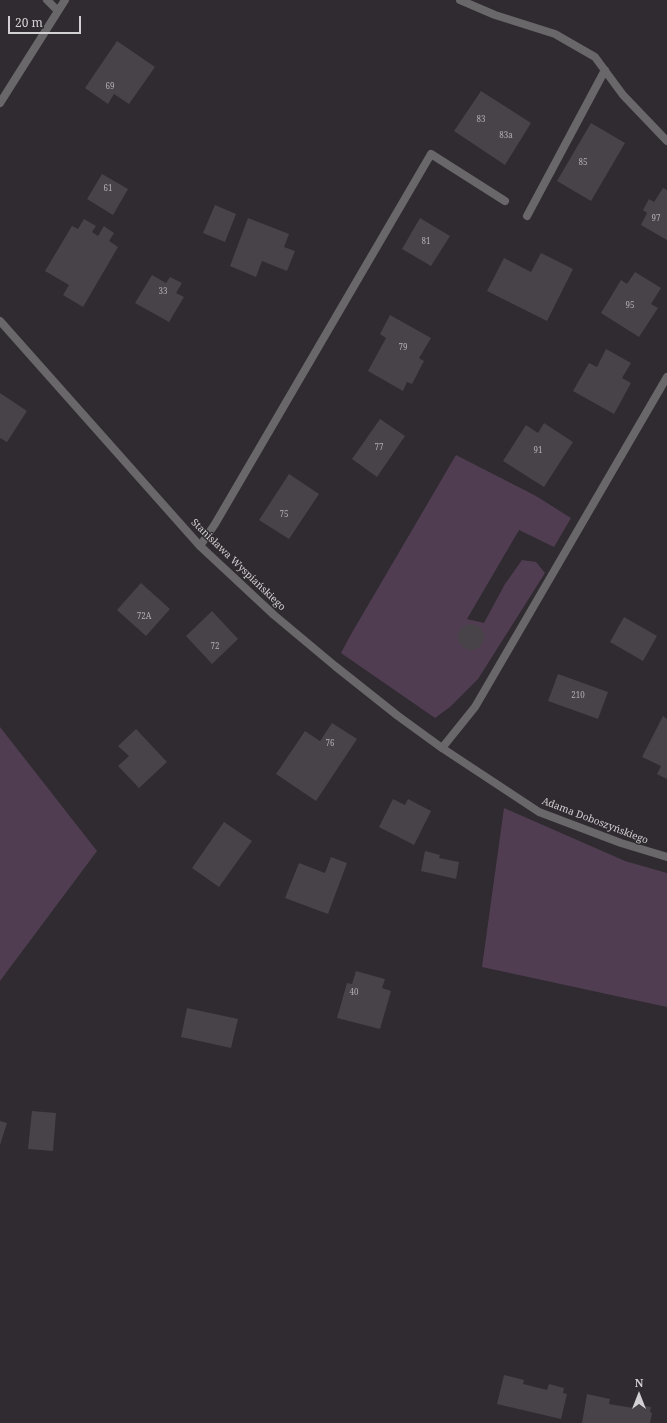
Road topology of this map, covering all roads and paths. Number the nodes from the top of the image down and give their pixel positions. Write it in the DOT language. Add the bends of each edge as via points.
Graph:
graph roads {
  1 [pos="47,0"];
  2 [pos="65,0"];
  3 [pos="460,0"];
  4 [pos="58,11"];
  5 [pos="605,70"];
  6 [pos="0,103"];
  7 [pos="667,141"];
  8 [pos="505,201"];
  9 [pos="527,216"];
  10 [pos="0,321"];
  11 [pos="667,377"];
  12 [pos="200,546"];
  13 [pos="442,748"];
  14 [pos="458,758"];
  15 [pos="667,857"];
  1 -- 4 [label="street"];
  2 -- 4 [label="street"];
  3 -- 5 [label="street" via="495,15 555,34 595,57"];
  4 -- 6 [label="street"];
  5 -- 7 [label="street" via="623,96"];
  5 -- 9 [label="street"];
  8 -- 12 [label="street" via="431,154"];
  10 -- 12 [label="street, Stanisława Wyspiańskiego"];
  11 -- 13 [label="street" via="475,707"];
  12 -- 13 [label="street, Stanisława Wyspiańskiego" via="274,615 330,662"];
  13 -- 14 [label="street, Stanisława Wyspiańskiego"];
  14 -- 15 [label="street, Adama Doboszyńskiego" via="539,812 621,843"];
}
